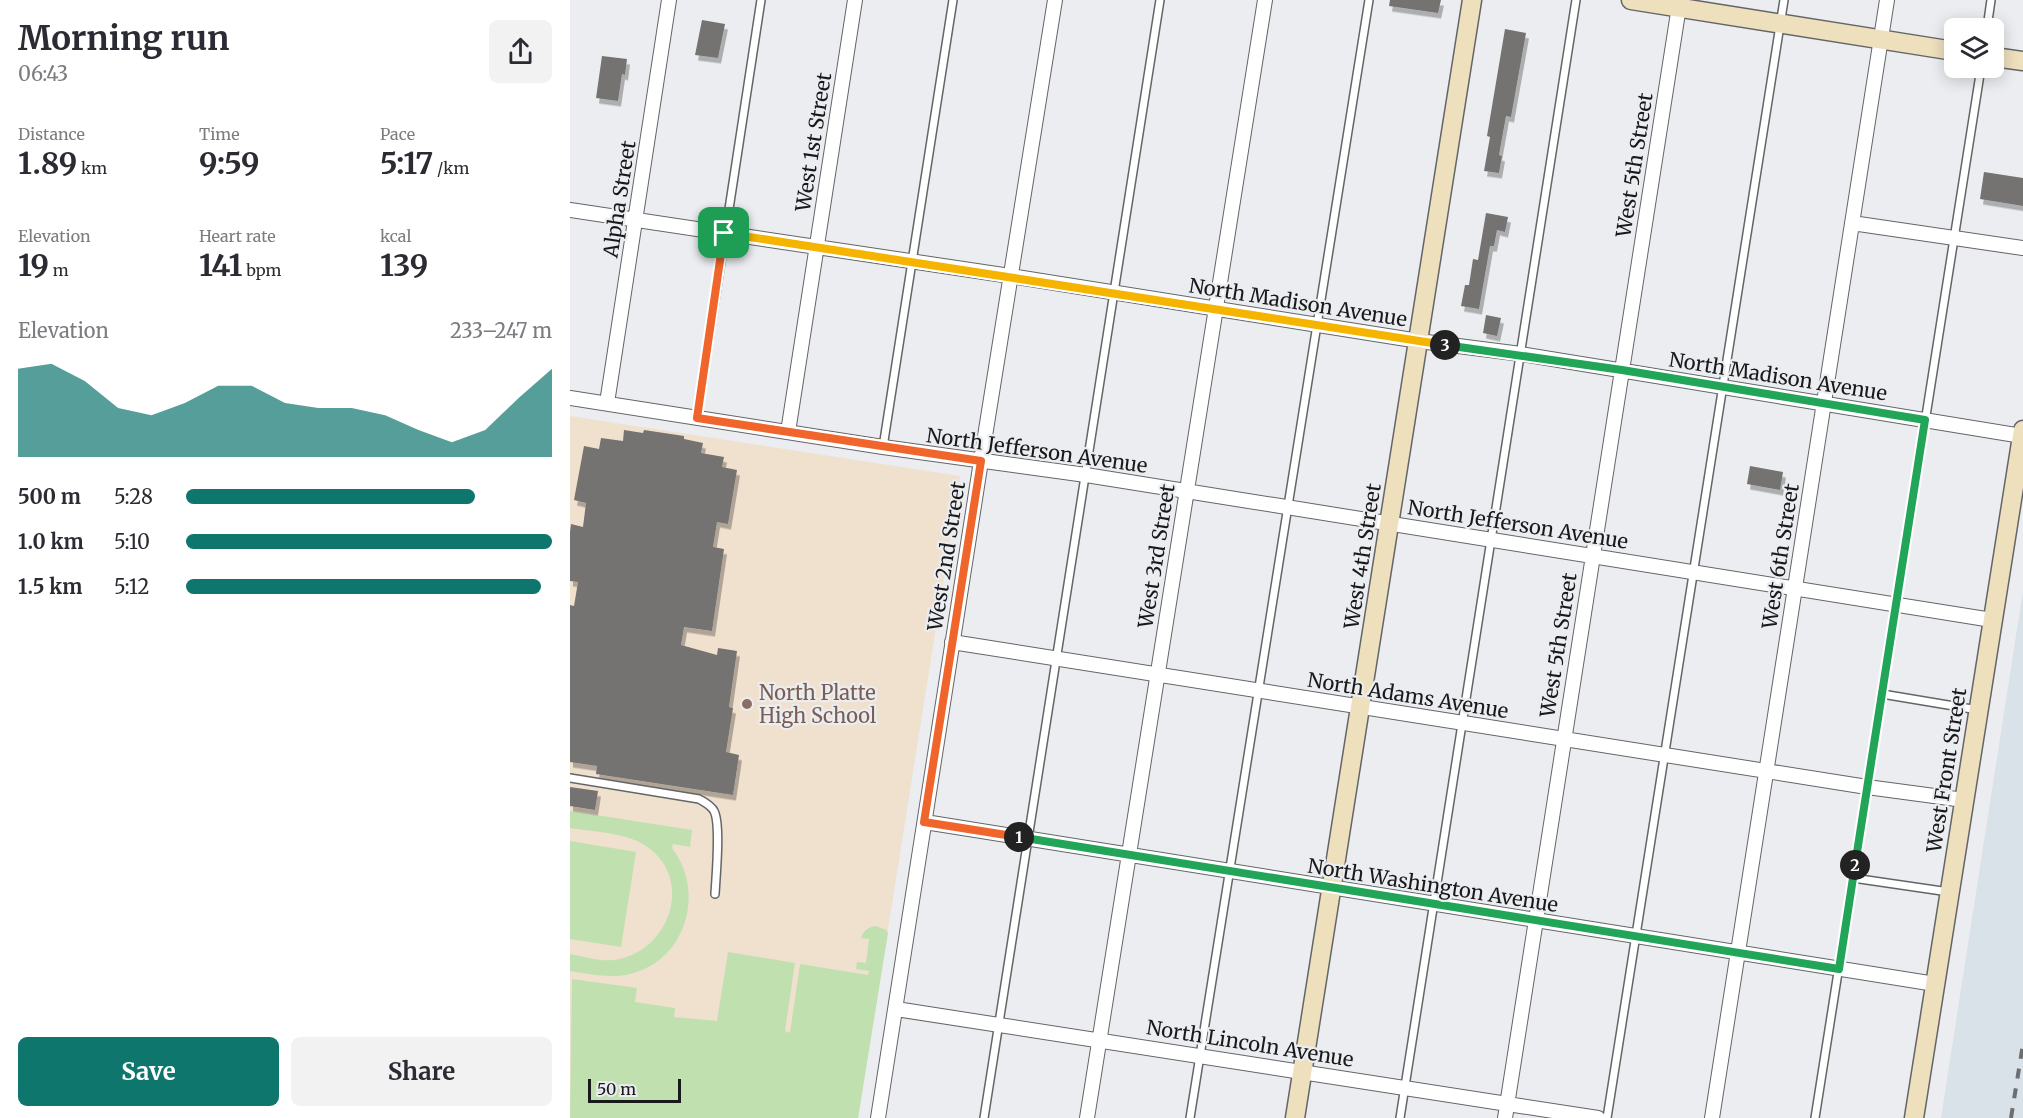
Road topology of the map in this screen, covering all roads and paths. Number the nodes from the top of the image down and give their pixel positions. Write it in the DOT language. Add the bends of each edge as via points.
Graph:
graph roads {
  1 [pos="669,0"];
  2 [pos="761,0"];
  3 [pos="855,0"];
  4 [pos="953,0"];
  5 [pos="1055,0"];
  6 [pos="1160,0"];
  7 [pos="1265,0"];
  8 [pos="1369,0"];
  9 [pos="1472,0"];
  10 [pos="1576,0"];
  11 [pos="1631,0"];
  12 [pos="1784,0"];
  13 [pos="1887,0"];
  14 [pos="1991,0"];
  15 [pos="1679,4"];
  16 [pos="1988,18"];
  17 [pos="1780,23"];
  18 [pos="1881,39"];
  19 [pos="1944,49"];
  20 [pos="2004,58"];
  21 [pos="2023,61"];
  22 [pos="1979,78"];
  23 [pos="570,210"];
  24 [pos="635,219"];
  25 [pos="1852,223"];
  26 [pos="724,233"];
  27 [pos="1954,238"];
  28 [pos="816,247"];
  29 [pos="2023,248"];
  30 [pos="912,261"];
  31 [pos="1010,276"];
  32 [pos="1115,292"];
  33 [pos="1215,309"];
  34 [pos="1317,325"];
  35 [pos="1419,341"];
  36 [pos="1521,354"];
  37 [pos="1622,370"];
  38 [pos="1723,387"];
  39 [pos="570,398"];
  40 [pos="607,403"];
  41 [pos="1823,404"];
  42 [pos="697,418"];
  43 [pos="1925,420"];
  44 [pos="788,432"];
  45 [pos="2023,433"];
  46 [pos="883,447"];
  47 [pos="981,461"];
  48 [pos="1086,476"];
  49 [pos="1186,492"];
  50 [pos="1287,508"];
  51 [pos="1390,524"];
  52 [pos="1490,540"];
  53 [pos="1592,556"];
  54 [pos="1694,572"];
  55 [pos="1795,588"];
  56 [pos="1896,604"];
  57 [pos="1992,620"];
  58 [pos="952,642"];
  59 [pos="1056,659"];
  60 [pos="1157,675"];
  61 [pos="1258,691"];
  62 [pos="1882,694"];
  63 [pos="1361,707"];
  64 [pos="1978,710"];
  65 [pos="1462,723"];
  66 [pos="1563,739"];
  67 [pos="1665,755"];
  68 [pos="1766,771"];
  69 [pos="570,778"];
  70 [pos="1868,787"];
  71 [pos="1964,800"];
  72 [pos="924,822"];
  73 [pos="1027,839"];
  74 [pos="1129,855"];
  75 [pos="1229,872"];
  76 [pos="1853,878"];
  77 [pos="1332,888"];
  78 [pos="1949,892"];
  79 [pos="716,894"];
  80 [pos="1433,904"];
  81 [pos="1535,921"];
  82 [pos="1636,936"];
  83 [pos="1738,953"];
  84 [pos="1839,969"];
  85 [pos="1935,984"];
  86 [pos="896,1009"];
  87 [pos="999,1024"];
  88 [pos="1100,1040"];
  89 [pos="1200,1055"];
  90 [pos="1303,1071"];
  91 [pos="1405,1087"];
  92 [pos="1507,1104"];
  93 [pos="879,1118"];
  94 [pos="984,1118"];
  95 [pos="1087,1118"];
  96 [pos="1190,1118"];
  97 [pos="1295,1118"];
  98 [pos="1400,1118"];
  99 [pos="1505,1118"];
  100 [pos="1598,1118"];
  101 [pos="1607,1118"];
  102 [pos="1712,1118"];
  103 [pos="1815,1118"];
  104 [pos="1914,1118"];
  1 -- 24 [label="street, Alpha Street"];
  2 -- 26 [label="lane"];
  3 -- 28 [label="street, West 1st Street"];
  4 -- 30 [label="lane"];
  5 -- 31 [label="street, West 2nd Street"];
  6 -- 32 [label="lane"];
  7 -- 33 [label="street, West 3rd Street"];
  8 -- 34 [label="lane"];
  9 -- 35 [label="main road, West 4th Street"];
  10 -- 36 [label="lane"];
  11 -- 15 [label="main road"];
  12 -- 17 [label="lane"];
  13 -- 18 [label="street, West 6th Street"];
  14 -- 16 [label="lane"];
  15 -- 17 [label="main road"];
  15 -- 37 [label="street, West 5th Street"];
  17 -- 18 [label="main road"];
  17 -- 38 [label="lane"];
  18 -- 19 [label="main road"];
  18 -- 25 [label="street, West 6th Street"];
  20 -- 21 [label="main road"];
  22 -- 27 [label="lane"];
  23 -- 24 [label="street, North Madison Avenue"];
  24 -- 26 [label="street, North Madison Avenue"];
  24 -- 40 [label="street, Alpha Street"];
  25 -- 27 [label="street"];
  25 -- 41 [label="street, West 6th Street"];
  26 -- 28 [label="street, North Madison Avenue"];
  26 -- 42 [label="lane"];
  27 -- 29 [label="street"];
  27 -- 43 [label="lane"];
  28 -- 30 [label="street, North Madison Avenue"];
  28 -- 44 [label="street, West 1st Street"];
  30 -- 31 [label="street, North Madison Avenue"];
  30 -- 46 [label="lane"];
  31 -- 32 [label="street, North Madison Avenue"];
  31 -- 47 [label="street, West 2nd Street"];
  32 -- 33 [label="street, North Madison Avenue"];
  32 -- 48 [label="lane"];
  33 -- 34 [label="street, North Madison Avenue"];
  33 -- 49 [label="street, West 3rd Street"];
  34 -- 35 [label="street, North Madison Avenue"];
  34 -- 50 [label="lane"];
  35 -- 36 [label="street, North Madison Avenue"];
  35 -- 51 [label="main road, West 4th Street"];
  36 -- 37 [label="street, North Madison Avenue"];
  36 -- 52 [label="lane"];
  37 -- 38 [label="street, North Madison Avenue"];
  37 -- 53 [label="street, West 5th Street"];
  38 -- 41 [label="street, North Madison Avenue"];
  38 -- 54 [label="lane"];
  39 -- 40 [label="street, North Jefferson Avenue"];
  40 -- 42 [label="street, North Jefferson Avenue"];
  41 -- 43 [label="street, North Madison Avenue"];
  41 -- 55 [label="street, West 6th Street"];
  42 -- 44 [label="street, North Jefferson Avenue"];
  43 -- 45 [label="street, North Madison Avenue"];
  43 -- 56 [label="lane"];
  44 -- 46 [label="street, North Jefferson Avenue"];
  45 -- 57 [label="main road, West Front Street"];
  46 -- 47 [label="street, North Jefferson Avenue"];
  47 -- 48 [label="street, North Jefferson Avenue"];
  47 -- 58 [label="street, West 2nd Street"];
  48 -- 49 [label="street, North Jefferson Avenue"];
  48 -- 59 [label="lane"];
  49 -- 50 [label="street, North Jefferson Avenue"];
  49 -- 60 [label="street, West 3rd Street"];
  50 -- 51 [label="street, North Jefferson Avenue"];
  50 -- 61 [label="lane"];
  51 -- 52 [label="street, North Jefferson Avenue"];
  51 -- 63 [label="main road, West 4th Street"];
  52 -- 53 [label="street, North Jefferson Avenue"];
  52 -- 65 [label="lane"];
  53 -- 54 [label="street, North Jefferson Avenue"];
  53 -- 66 [label="street, West 5th Street"];
  54 -- 55 [label="street, North Jefferson Avenue"];
  54 -- 67 [label="lane"];
  55 -- 56 [label="street, North Jefferson Avenue"];
  55 -- 68 [label="street, West 6th Street"];
  56 -- 57 [label="street, North Jefferson Avenue"];
  56 -- 62 [label="lane"];
  57 -- 64 [label="main road, West Front Street"];
  58 -- 59 [label="street, North Adams Avenue"];
  58 -- 72 [label="street, West 2nd Street"];
  59 -- 60 [label="street, North Adams Avenue"];
  59 -- 73 [label="lane"];
  60 -- 61 [label="street, North Adams Avenue"];
  60 -- 74 [label="street, West 3rd Street"];
  61 -- 63 [label="street, North Adams Avenue"];
  61 -- 75 [label="lane"];
  62 -- 64 [label="lane"];
  62 -- 70 [label="lane"];
  63 -- 65 [label="street, North Adams Avenue"];
  63 -- 77 [label="main road, West 4th Street"];
  64 -- 71 [label="main road, West Front Street"];
  65 -- 66 [label="street, North Adams Avenue"];
  65 -- 80 [label="lane"];
  66 -- 67 [label="street, North Adams Avenue"];
  66 -- 81 [label="street, West 5th Street"];
  67 -- 68 [label="street, North Adams Avenue"];
  67 -- 82 [label="lane"];
  68 -- 70 [label="street, North Adams Avenue"];
  68 -- 83 [label="street, West 6th Street"];
  69 -- 79 [label="lane" via="707,803 714,811 716,827"];
  70 -- 71 [label="street, North Adams Avenue"];
  70 -- 76 [label="lane"];
  71 -- 78 [label="main road, West Front Street"];
  72 -- 73 [label="street, North Washington Avenue"];
  72 -- 86 [label="street, West 2nd Street"];
  73 -- 74 [label="street, North Washington Avenue"];
  73 -- 87 [label="lane"];
  74 -- 75 [label="street, North Washington Avenue"];
  74 -- 88 [label="street, West 3rd Street"];
  75 -- 77 [label="street, North Washington Avenue"];
  75 -- 89 [label="lane"];
  76 -- 78 [label="lane"];
  76 -- 84 [label="lane"];
  77 -- 80 [label="street, North Washington Avenue"];
  77 -- 90 [label="main road, West 4th Street"];
  78 -- 85 [label="main road, West Front Street"];
  80 -- 81 [label="street, North Washington Avenue"];
  80 -- 91 [label="lane"];
  81 -- 82 [label="street, North Washington Avenue"];
  81 -- 92 [label="street, West 5th Street"];
  82 -- 83 [label="street, North Washington Avenue"];
  82 -- 101 [label="lane"];
  83 -- 84 [label="street, North Washington Avenue"];
  83 -- 102 [label="street, West 6th Street"];
  84 -- 85 [label="street, North Washington Avenue"];
  84 -- 103 [label="lane"];
  85 -- 104 [label="main road, West Front Street"];
  86 -- 87 [label="street, North Lincoln Avenue"];
  86 -- 93 [label="street, West 2nd Street"];
  87 -- 88 [label="street, North Lincoln Avenue"];
  87 -- 94 [label="lane"];
  88 -- 89 [label="street, North Lincoln Avenue"];
  88 -- 95 [label="street, West 3rd Street"];
  89 -- 90 [label="street, North Lincoln Avenue"];
  89 -- 96 [label="lane"];
  90 -- 91 [label="street, North Lincoln Avenue"];
  90 -- 97 [label="main road, West 4th Street"];
  91 -- 92 [label="street, North Lincoln Avenue"];
  91 -- 98 [label="lane"];
  92 -- 99 [label="street, West 5th Street"];
  92 -- 100 [label="street, North Lincoln Avenue"];
}
